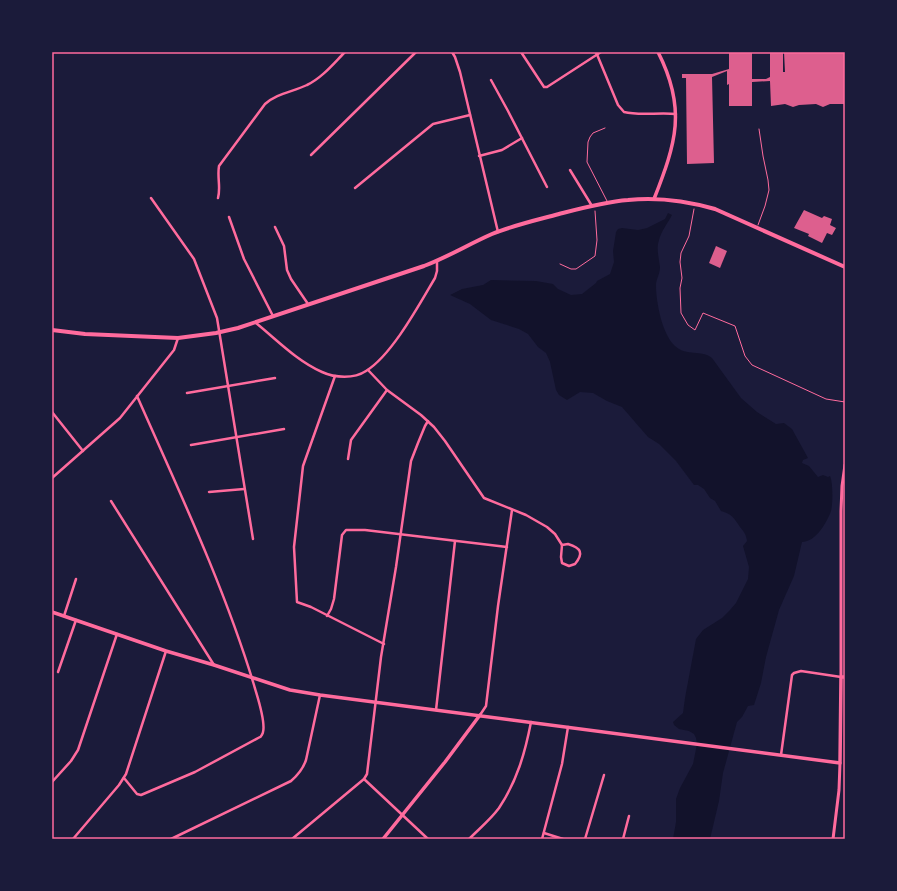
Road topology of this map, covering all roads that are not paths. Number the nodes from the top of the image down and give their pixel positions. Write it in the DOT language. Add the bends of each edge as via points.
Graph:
graph roads {
  1 [pos="345,52"];
  2 [pos="416,52"];
  3 [pos="452,52"];
  4 [pos="521,52"];
  5 [pos="601,52"];
  6 [pos="658,52"];
  7 [pos="596,53"];
  8 [pos="491,80"];
  9 [pos="676,114"];
  10 [pos="470,115"];
  11 [pos="605,128"];
  12 [pos="759,129"];
  13 [pos="522,138"];
  14 [pos="311,155"];
  15 [pos="479,156"];
  16 [pos="570,170"];
  17 [pos="546,187"];
  18 [pos="355,188"];
  19 [pos="151,198"];
  20 [pos="218,198"];
  21 [pos="654,199"];
  22 [pos="609,203"];
  23 [pos="592,206"];
  24 [pos="229,217"];
  25 [pos="275,227"];
  26 [pos="757,228"];
  27 [pos="498,232"];
  28 [pos="437,261"];
  29 [pos="845,268"];
  30 [pos="308,304"];
  31 [pos="273,316"];
  32 [pos="256,322"];
  33 [pos="52,330"];
  34 [pos="220,332"];
  35 [pos="178,338"];
  36 [pos="368,370"];
  37 [pos="335,376"];
  38 [pos="275,378"];
  39 [pos="228,386"];
  40 [pos="387,390"];
  41 [pos="187,393"];
  42 [pos="137,396"];
  43 [pos="52,412"];
  44 [pos="428,421"];
  45 [pos="284,429"];
  46 [pos="236,437"];
  47 [pos="191,445"];
  48 [pos="83,451"];
  49 [pos="348,459"];
  50 [pos="845,465"];
  51 [pos="52,478"];
  52 [pos="245,489"];
  53 [pos="209,492"];
  54 [pos="111,501"];
  55 [pos="512,510"];
  56 [pos="401,534"];
  57 [pos="253,539"];
  58 [pos="455,541"];
  59 [pos="562,545"];
  60 [pos="507,547"];
  61 [pos="76,579"];
  62 [pos="52,612"];
  63 [pos="64,616"];
  64 [pos="327,616"];
  65 [pos="76,620"];
  66 [pos="117,634"];
  67 [pos="384,644"];
  68 [pos="166,651"];
  69 [pos="214,665"];
  70 [pos="58,672"];
  71 [pos="251,677"];
  72 [pos="843,677"];
  73 [pos="320,695"];
  74 [pos="376,702"];
  75 [pos="436,710"];
  76 [pos="480,715"];
  77 [pos="532,722"];
  78 [pos="568,726"];
  79 [pos="781,755"];
  80 [pos="840,763"];
  81 [pos="604,775"];
  82 [pos="124,778"];
  83 [pos="364,779"];
  84 [pos="52,782"];
  85 [pos="403,815"];
  86 [pos="629,816"];
  87 [pos="544,833"];
  88 [pos="73,839"];
  89 [pos="171,839"];
  90 [pos="292,839"];
  91 [pos="383,839"];
  92 [pos="428,839"];
  93 [pos="469,839"];
  94 [pos="542,839"];
  95 [pos="563,839"];
  96 [pos="585,839"];
  97 [pos="623,839"];
  98 [pos="833,839"];
  1 -- 20 [label="street" via="314,81 278,95 265,104 219,166"];
  2 -- 14 [label="street"];
  3 -- 10 [label="street" via="460,72"];
  4 -- 7 [label="street" via="544,87"];
  5 -- 7 [label="street"];
  6 -- 9 [label="main road" via="674,93"];
  7 -- 9 [label="street" via="618,105 624,112"];
  8 -- 13 [label="street"];
  9 -- 21 [label="main road" via="672,146"];
  10 -- 15 [label="street"];
  10 -- 18 [label="street" via="433,124"];
  11 -- 22 [label="lane" via="590,137 587,162"];
  12 -- 26 [label="lane" via="769,190"];
  13 -- 15 [label="street" via="502,150"];
  13 -- 17 [label="street"];
  15 -- 27 [label="street"];
  16 -- 23 [label="street"];
  19 -- 34 [label="street" via="194,259"];
  21 -- 22 [label="main road"];
  21 -- 26 [label="main road" via="715,209"];
  22 -- 23 [label="main road"];
  23 -- 27 [label="main road" via="523,223"];
  24 -- 31 [label="street" via="244,259"];
  25 -- 30 [label="street" via="284,246 287,270"];
  26 -- 29 [label="main road"];
  27 -- 28 [label="main road"];
  28 -- 30 [label="main road"];
  28 -- 36 [label="street" via="435,278 411,317 391,346"];
  30 -- 31 [label="main road"];
  31 -- 32 [label="main road"];
  32 -- 34 [label="main road"];
  32 -- 37 [label="street" via="306,364"];
  33 -- 35 [label="main road"];
  34 -- 35 [label="main road"];
  34 -- 39 [label="street"];
  35 -- 42 [label="street" via="174,350"];
  36 -- 37 [label="street" via="358,375"];
  36 -- 40 [label="street"];
  37 -- 64 [label="street" via="303,466 294,547 297,602"];
  38 -- 39 [label="street"];
  39 -- 41 [label="street"];
  39 -- 46 [label="street"];
  40 -- 44 [label="street"];
  40 -- 49 [label="street" via="351,440"];
  42 -- 48 [label="street" via="120,418"];
  42 -- 71 [label="street" via="221,593"];
  43 -- 48 [label="street"];
  44 -- 55 [label="street" via="445,440 484,498"];
  44 -- 56 [label="street" via="411,461"];
  45 -- 46 [label="street"];
  46 -- 47 [label="street"];
  46 -- 52 [label="street"];
  48 -- 51 [label="street"];
  50 -- 72 [label="street" via="840,511"];
  52 -- 53 [label="street"];
  52 -- 57 [label="street"];
  54 -- 69 [label="street"];
  55 -- 59 [label="street" via="547,527"];
  55 -- 60 [label="street"];
  56 -- 58 [label="street"];
  56 -- 64 [label="street" via="352,529 343,532 334,599"];
  56 -- 67 [label="street"];
  58 -- 60 [label="street"];
  58 -- 75 [label="street"];
  59 -- 59 [label="street" via="575,546 578,549 580,557 576,564 570,566 562,563"];
  60 -- 76 [label="street" via="486,706"];
  61 -- 63 [label="street"];
  62 -- 63 [label="main road"];
  63 -- 65 [label="main road"];
  64 -- 67 [label="street"];
  65 -- 66 [label="main road"];
  65 -- 70 [label="street"];
  66 -- 68 [label="main road"];
  66 -- 84 [label="street" via="78,750"];
  67 -- 74 [label="street"];
  68 -- 69 [label="main road"];
  68 -- 82 [label="street"];
  69 -- 71 [label="main road"];
  71 -- 73 [label="main road" via="290,690"];
  71 -- 82 [label="street" via="261,709 264,732 260,737 196,772 141,795 137,794"];
  72 -- 79 [label="street" via="801,671 794,673"];
  72 -- 80 [label="main road"];
  73 -- 74 [label="main road"];
  73 -- 89 [label="street" via="306,760 297,776"];
  74 -- 75 [label="main road"];
  74 -- 83 [label="street" via="367,774"];
  75 -- 76 [label="main road"];
  76 -- 77 [label="main road"];
  76 -- 85 [label="main road"];
  77 -- 78 [label="main road"];
  77 -- 93 [label="street" via="526,750 515,780 498,808"];
  78 -- 79 [label="main road"];
  78 -- 87 [label="street" via="562,764"];
  79 -- 80 [label="main road"];
  80 -- 98 [label="street"];
  81 -- 96 [label="street"];
  82 -- 88 [label="street"];
  83 -- 85 [label="street"];
  83 -- 90 [label="street"];
  85 -- 91 [label="main road"];
  85 -- 92 [label="street"];
  86 -- 97 [label="street"];
  87 -- 94 [label="street"];
  87 -- 95 [label="street"];
}
